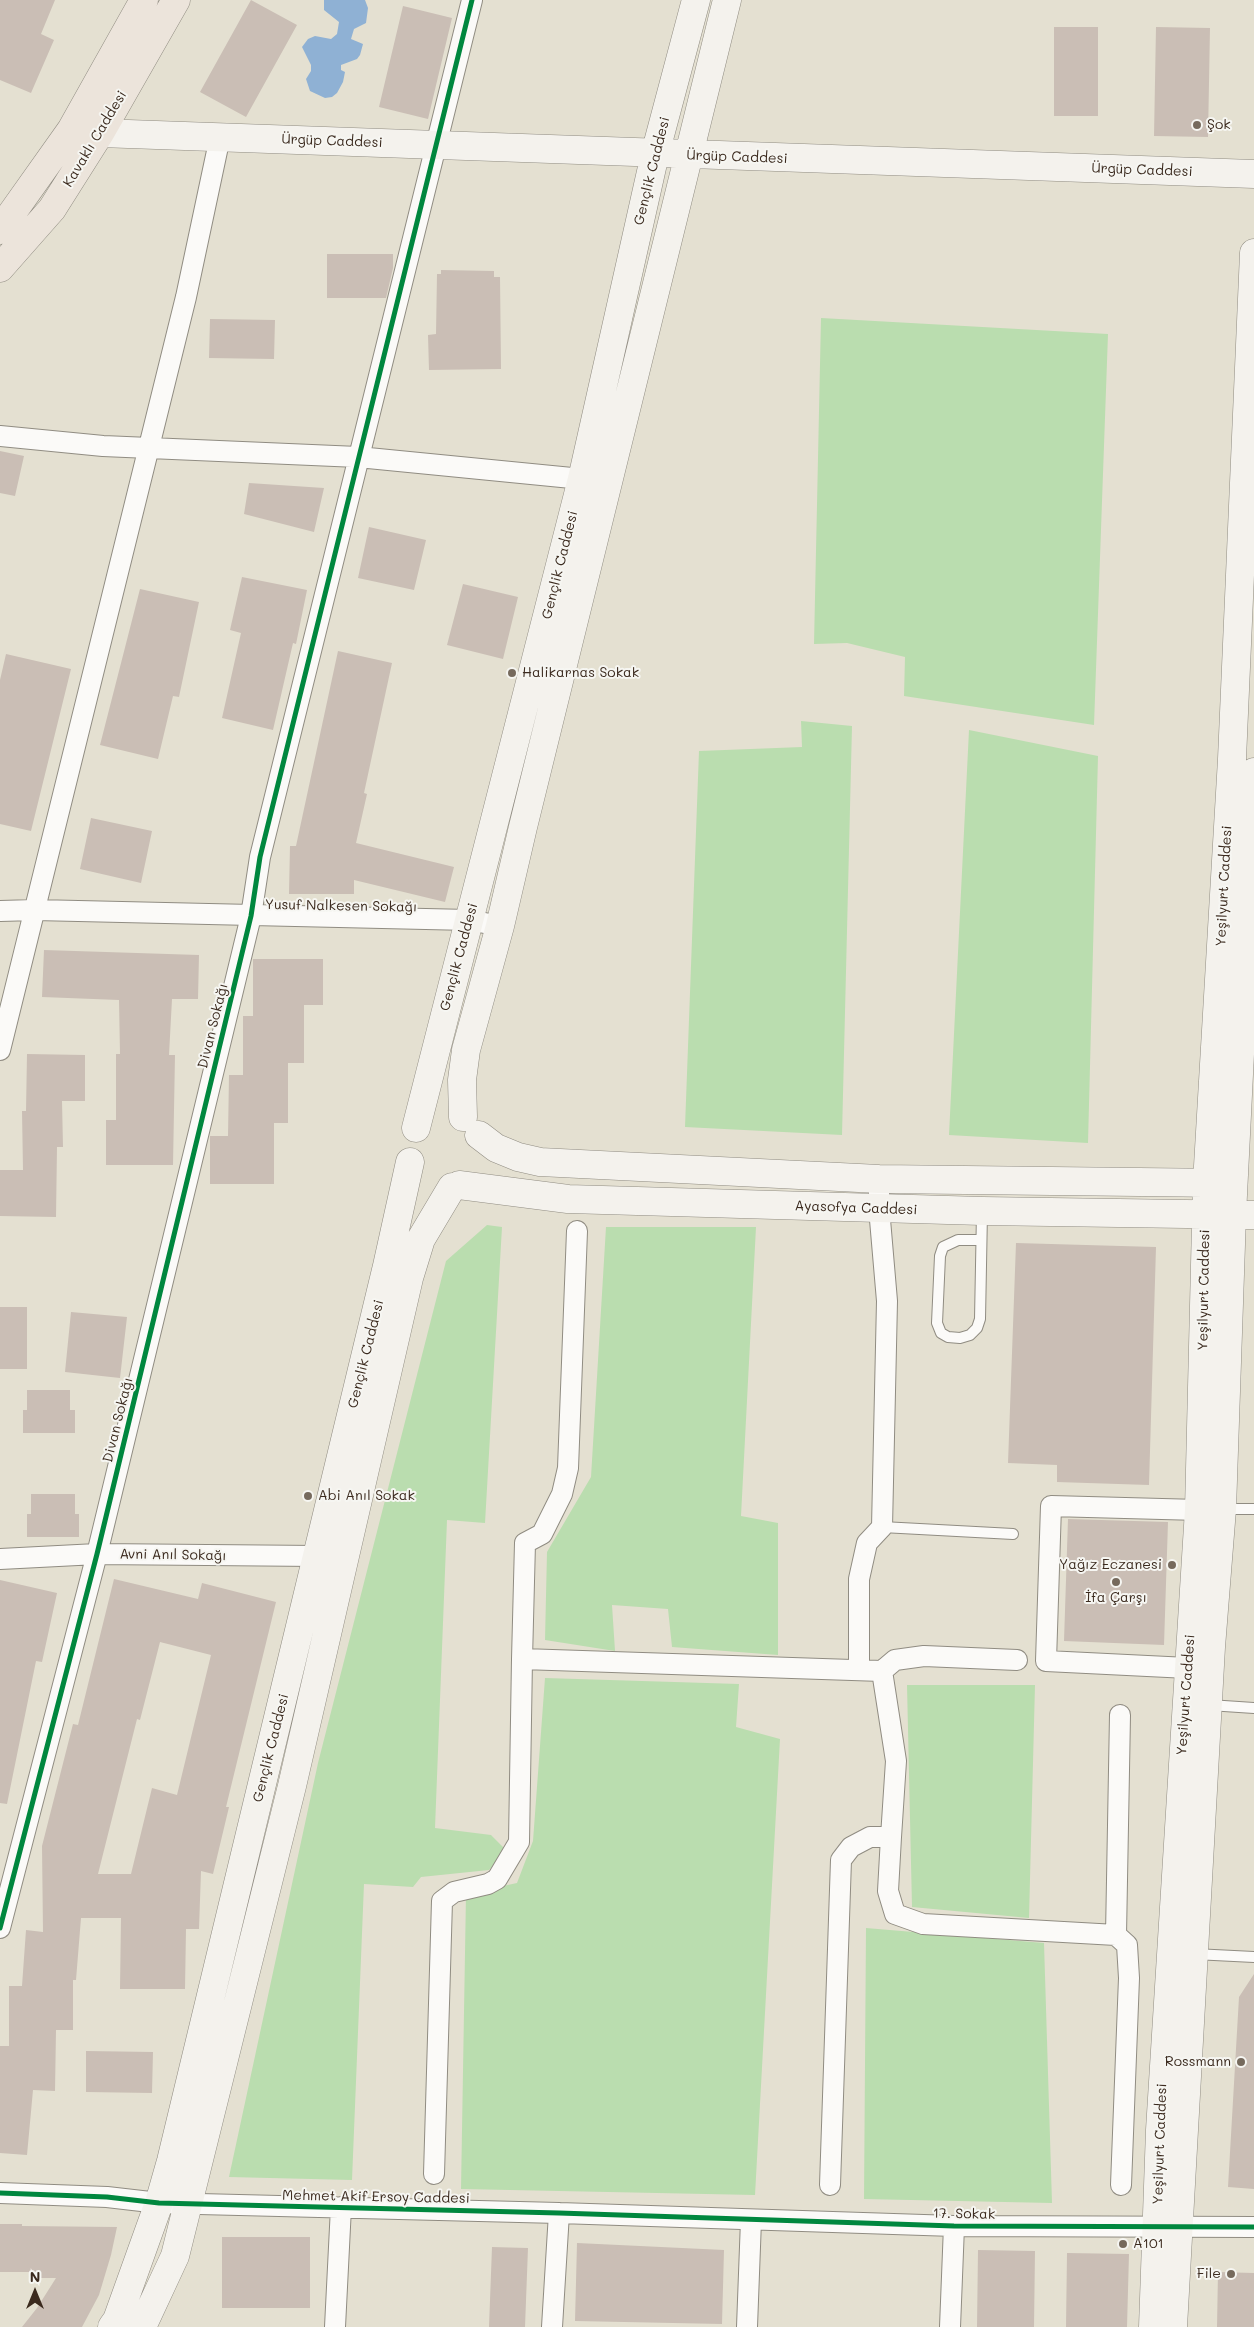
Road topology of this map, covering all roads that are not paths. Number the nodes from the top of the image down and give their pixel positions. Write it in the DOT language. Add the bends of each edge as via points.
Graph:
graph roads {
  1 [pos="144,0"];
  2 [pos="176,0"];
  3 [pos="472,0"];
  4 [pos="696,0"];
  5 [pos="727,0"];
  6 [pos="100,133"];
  7 [pos="220,137"];
  8 [pos="436,146"];
  9 [pos="655,154"];
  10 [pos="688,155"];
  11 [pos="1254,174"];
  12 [pos="0,230"];
  13 [pos="1254,253"];
  14 [pos="0,268"];
  15 [pos="0,436"];
  16 [pos="149,448"];
  17 [pos="358,457"];
  18 [pos="582,479"];
  19 [pos="1246,639"];
  20 [pos="1244,714"];
  21 [pos="1254,772"];
  22 [pos="35,910"];
  23 [pos="0,911"];
  24 [pos="251,916"];
  25 [pos="469,920"];
  26 [pos="500,926"];
  27 [pos="0,1050"];
  28 [pos="471,1126"];
  29 [pos="416,1128"];
  30 [pos="410,1162"];
  31 [pos="879,1179"];
  32 [pos="1207,1183"];
  33 [pos="1244,1184"];
  34 [pos="456,1186"];
  35 [pos="879,1208"];
  36 [pos="982,1211"];
  37 [pos="1231,1215"];
  38 [pos="577,1231"];
  39 [pos="981,1240"];
  40 [pos="1254,1509"];
  41 [pos="1210,1510"];
  42 [pos="882,1527"];
  43 [pos="1013,1534"];
  44 [pos="97,1554"];
  45 [pos="317,1556"];
  46 [pos="0,1559"];
  47 [pos="522,1659"];
  48 [pos="1017,1660"];
  49 [pos="1188,1668"];
  50 [pos="859,1669"];
  51 [pos="882,1671"];
  52 [pos="1208,1705"];
  53 [pos="1254,1708"];
  54 [pos="1120,1715"];
  55 [pos="891,1837"];
  56 [pos="0,1928"];
  57 [pos="1116,1935"];
  58 [pos="1193,1954"];
  59 [pos="1254,1957"];
  60 [pos="434,2174"];
  61 [pos="830,2185"];
  62 [pos="1121,2185"];
  63 [pos="0,2193"];
  64 [pos="159,2203"];
  65 [pos="187,2203"];
  66 [pos="341,2207"];
  67 [pos="559,2213"];
  68 [pos="751,2220"];
  69 [pos="954,2226"];
  70 [pos="1167,2226"];
  71 [pos="1254,2227"];
  72 [pos="112,2327"];
  73 [pos="142,2327"];
  74 [pos="335,2327"];
  75 [pos="552,2327"];
  76 [pos="747,2327"];
  77 [pos="950,2327"];
  78 [pos="1153,2327"];
  79 [pos="1172,2327"];
  1 -- 12 [label="main road, Kavaklı Caddesi" via="71,130"];
  2 -- 6 [label="main road, Kavaklı Caddesi"];
  3 -- 8 [label="street, Divan Sokağı"];
  4 -- 9 [label="street, Gençlik Caddesi"];
  5 -- 10 [label="street, Gençlik Caddesi"];
  6 -- 7 [label="street, Ürgüp Caddesi"];
  6 -- 14 [label="main road, Kavaklı Caddesi" via="52,210"];
  7 -- 8 [label="street, Ürgüp Caddesi"];
  7 -- 16 [label="street"];
  8 -- 9 [label="street, Ürgüp Caddesi"];
  8 -- 17 [label="street, Divan Sokağı"];
  9 -- 10 [label="street, Ürgüp Caddesi"];
  9 -- 18 [label="street, Gençlik Caddesi"];
  10 -- 11 [label="street, Ürgüp Caddesi"];
  10 -- 26 [label="street, Gençlik Caddesi"];
  13 -- 19 [label="street, Yeşilyurt Caddesi"];
  15 -- 16 [label="street"];
  16 -- 17 [label="street"];
  16 -- 22 [label="street"];
  17 -- 18 [label="street"];
  17 -- 24 [label="street, Divan Sokağı" via="260,858"];
  18 -- 25 [label="street, Gençlik Caddesi"];
  19 -- 20 [label="street, Yeşilyurt Caddesi"];
  20 -- 32 [label="street, Yeşilyurt Caddesi"];
  21 -- 33 [label="street, Yeşilyurt Caddesi"];
  22 -- 23 [label="street, Yusuf Nalkesen Sokağı"];
  22 -- 24 [label="street, Yusuf Nalkesen Sokağı"];
  22 -- 27 [label="street"];
  24 -- 25 [label="street, Yusuf Nalkesen Sokağı"];
  24 -- 44 [label="street, Divan Sokağı"];
  25 -- 26 [label="street, Yusuf Nalkesen Sokağı"];
  25 -- 29 [label="street, Gençlik Caddesi"];
  26 -- 28 [label="street, Gençlik Caddesi" via="466,1050 462,1080"];
  28 -- 29 [label="street" via="450,1114 437,1114"];
  28 -- 31 [label="street" via="496,1148 540,1162"];
  28 -- 34 [label="street" via="482,1146 482,1158 470,1179"];
  29 -- 30 [label="street" via="410,1138"];
  30 -- 34 [label="street" via="424,1181 435,1186"];
  30 -- 45 [label="street, Gençlik Caddesi"];
  31 -- 32 [label="street"];
  31 -- 35 [label="street"];
  32 -- 33 [label="street"];
  32 -- 37 [label="street, Yeşilyurt Caddesi"];
  33 -- 37 [label="street, Yeşilyurt Caddesi"];
  34 -- 35 [label="street, Ayasofya Caddesi" via="568,1199"];
  34 -- 65 [label="street, Gençlik Caddesi" via="422,1240 409,1278 292,1786"];
  35 -- 36 [label="street, Ayasofya Caddesi"];
  35 -- 42 [label="street" via="887,1301"];
  36 -- 37 [label="street, Ayasofya Caddesi"];
  36 -- 39 [label="lane"];
  37 -- 41 [label="street, Yeşilyurt Caddesi"];
  38 -- 47 [label="street" via="568,1468 562,1494 542,1534 525,1542"];
  39 -- 39 [label="lane" via="980,1319 977,1328 970,1335 948,1337 941,1333 937,1323 943,1247 958,1240"];
  40 -- 41 [label="lane"];
  41 -- 49 [label="street, Yeşilyurt Caddesi"];
  41 -- 49 [label="street" via="1051,1506 1046,1661"];
  41 -- 52 [label="street, Yeşilyurt Caddesi"];
  42 -- 43 [label="lane"];
  42 -- 50 [label="street" via="867,1542 859,1579"];
  44 -- 45 [label="street, Avni Anıl Sokağı"];
  44 -- 46 [label="street, Avni Anıl Sokağı"];
  44 -- 56 [label="street, Divan Sokağı"];
  45 -- 64 [label="street, Gençlik Caddesi"];
  47 -- 50 [label="street"];
  47 -- 60 [label="street" via="519,1842 497,1879 454,1892 442,1900"];
  48 -- 51 [label="street" via="924,1656 895,1660"];
  49 -- 70 [label="street, Yeşilyurt Caddesi" via="1160,2130"];
  50 -- 51 [label="street"];
  51 -- 55 [label="street" via="896,1760"];
  52 -- 53 [label="lane"];
  52 -- 58 [label="street, Yeşilyurt Caddesi"];
  54 -- 57 [label="street"];
  55 -- 57 [label="street" via="888,1891 895,1914 923,1924"];
  55 -- 61 [label="street" via="870,1837 851,1847 841,1860"];
  57 -- 62 [label="street" via="1127,1945 1129,1978"];
  58 -- 59 [label="lane"];
  58 -- 70 [label="street, Yeşilyurt Caddesi"];
  63 -- 64 [label="street, Mehmet Akif Ersoy Caddesi" via="107,2197"];
  64 -- 65 [label="street, Mehmet Akif Ersoy Caddesi"];
  64 -- 72 [label="street, Gençlik Caddesi"];
  65 -- 66 [label="street, Mehmet Akif Ersoy Caddesi"];
  65 -- 73 [label="street, Gençlik Caddesi" via="175,2256"];
  66 -- 67 [label="street, Mehmet Akif Ersoy Caddesi"];
  66 -- 74 [label="street"];
  67 -- 68 [label="street, Mehmet Akif Ersoy Caddesi"];
  67 -- 75 [label="street"];
  68 -- 69 [label="street, 17. Sokak"];
  68 -- 76 [label="street"];
  69 -- 70 [label="street, 17. Sokak"];
  69 -- 77 [label="street"];
  70 -- 71 [label="street, 17. Sokak"];
  70 -- 78 [label="street, Yeşilyurt Caddesi"];
  70 -- 79 [label="street, Yeşilyurt Caddesi"];
}
